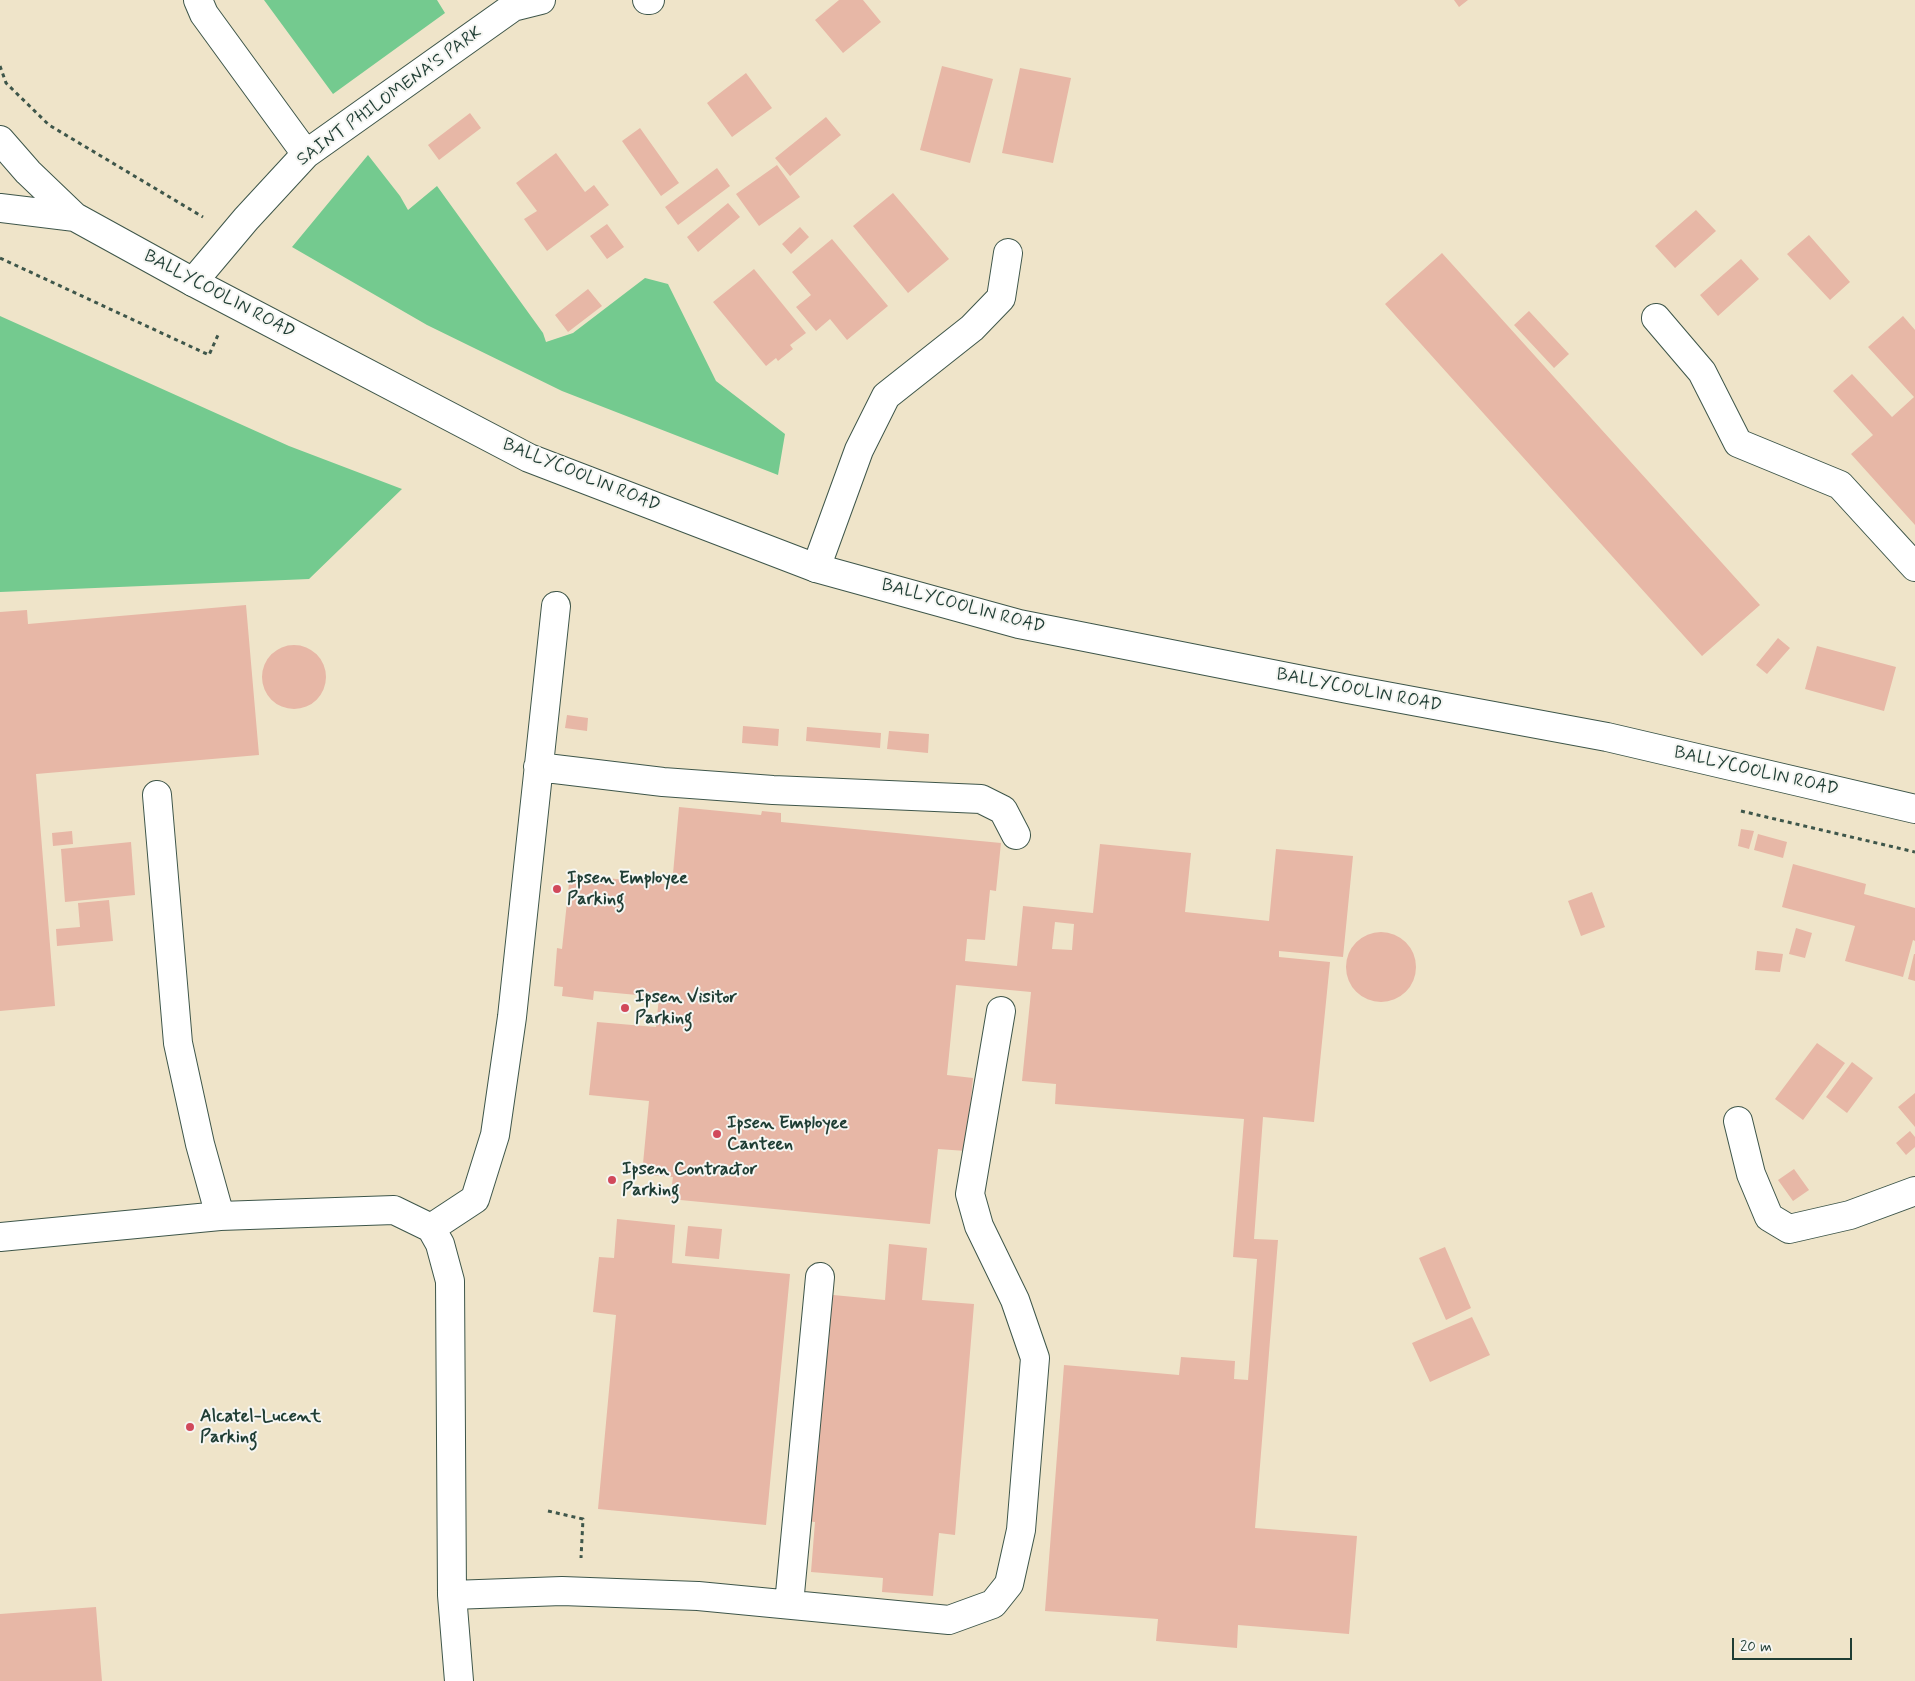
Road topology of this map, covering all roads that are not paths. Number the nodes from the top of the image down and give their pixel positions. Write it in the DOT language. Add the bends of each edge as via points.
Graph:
graph roads {
  1 [pos="198,0"];
  2 [pos="541,0"];
  3 [pos="0,140"];
  4 [pos="306,154"];
  5 [pos="0,208"];
  6 [pos="75,217"];
  7 [pos="1008,253"];
  8 [pos="193,282"];
  9 [pos="1656,318"];
  10 [pos="1915,567"];
  11 [pos="816,568"];
  12 [pos="556,606"];
  13 [pos="538,767"];
  14 [pos="157,795"];
  15 [pos="1915,809"];
  16 [pos="1016,835"];
  17 [pos="1002,1011"];
  18 [pos="1738,1121"];
  19 [pos="1915,1191"];
  20 [pos="220,1216"];
  21 [pos="431,1228"];
  22 [pos="0,1237"];
  23 [pos="820,1277"];
  24 [pos="452,1595"];
  25 [pos="789,1604"];
  26 [pos="459,1681"];
  1 -- 4 [label="main road" via="204,14"];
  2 -- 4 [label="main road, SAINT PHILOMENA'S PARK" via="513,7"];
  3 -- 6 [label="main road, BALLYCOOLIN ROAD"];
  4 -- 8 [label="main road, SAINT PHILOMENA'S PARK"];
  5 -- 6 [label="main road, BALLYCOOLIN ROAD"];
  6 -- 8 [label="main road, BALLYCOOLIN ROAD"];
  7 -- 11 [label="main road" via="1001,298 972,328 886,396 859,450"];
  8 -- 11 [label="main road, BALLYCOOLIN ROAD" via="529,458"];
  9 -- 10 [label="main road" via="1702,372 1738,443 1840,485"];
  11 -- 15 [label="main road, BALLYCOOLIN ROAD" via="1019,624 1607,737"];
  12 -- 13 [label="main road"];
  13 -- 16 [label="main road" via="663,782 773,790 981,799 1003,810"];
  13 -- 21 [label="main road" via="512,1017 495,1135 475,1199"];
  14 -- 20 [label="main road" via="178,1043"];
  17 -- 25 [label="main road" via="970,1194 979,1226 1015,1300 1035,1358 1021,1530 1009,1584 992,1604 949,1620"];
  18 -- 19 [label="main road" via="1751,1174 1769,1217 1789,1229 1850,1215"];
  20 -- 21 [label="main road" via="394,1210"];
  20 -- 22 [label="main road"];
  21 -- 24 [label="main road" via="440,1244 450,1280"];
  23 -- 25 [label="main road"];
  24 -- 25 [label="main road" via="585,1592 698,1596"];
  24 -- 26 [label="main road"];
}
